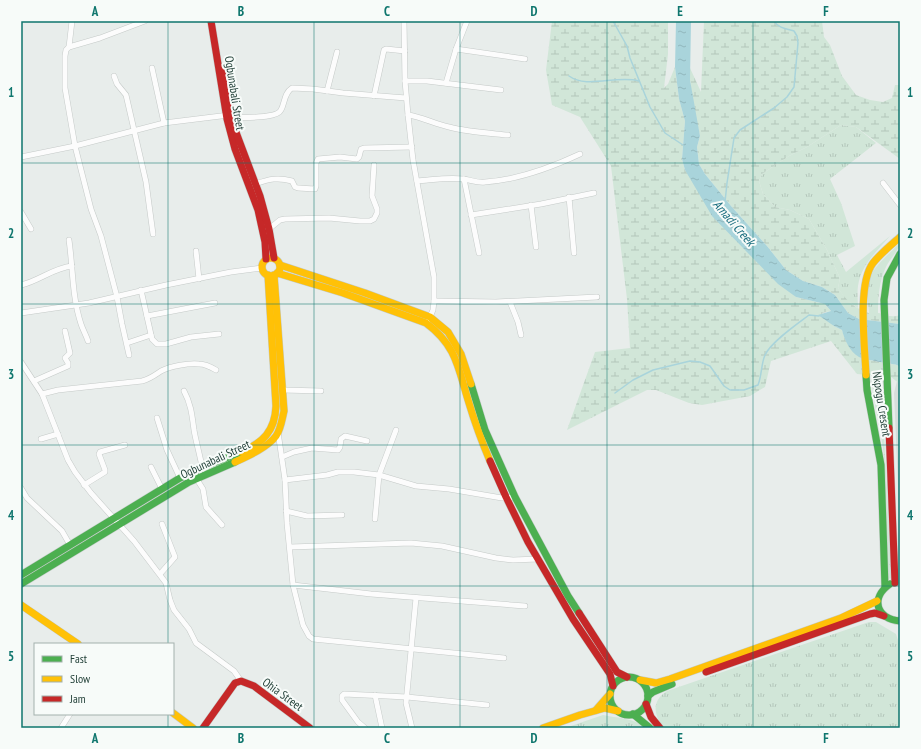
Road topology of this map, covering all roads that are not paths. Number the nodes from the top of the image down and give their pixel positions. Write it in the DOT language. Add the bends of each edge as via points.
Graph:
graph roads {
  1 [pos="72,21"];
  2 [pos="145,21"];
  3 [pos="211,21"];
  4 [pos="216,21"];
  5 [pos="404,21"];
  6 [pos="467,21"];
  7 [pos="69,47"];
  8 [pos="456,49"];
  9 [pos="405,51"];
  10 [pos="337,52"];
  11 [pos="524,59"];
  12 [pos="152,68"];
  13 [pos="114,76"];
  14 [pos="405,81"];
  15 [pos="446,83"];
  16 [pos="501,90"];
  17 [pos="327,91"];
  18 [pos="374,96"];
  19 [pos="406,98"];
  20 [pos="408,115"];
  21 [pos="230,116"];
  22 [pos="164,123"];
  23 [pos="134,131"];
  24 [pos="508,135"];
  25 [pos="75,146"];
  26 [pos="412,147"];
  27 [pos="580,154"];
  28 [pos="21,157"];
  29 [pos="374,165"];
  30 [pos="464,179"];
  31 [pos="417,181"];
  32 [pos="883,183"];
  33 [pos="255,184"];
  34 [pos="594,193"];
  35 [pos="569,197"];
  36 [pos="531,205"];
  37 [pos="900,205"];
  38 [pos="21,212"];
  39 [pos="471,215"];
  40 [pos="31,229"];
  41 [pos="269,229"];
  42 [pos="153,234"];
  43 [pos="900,237"];
  44 [pos="69,240"];
  45 [pos="536,247"];
  46 [pos="196,251"];
  47 [pos="479,253"];
  48 [pos="574,253"];
  49 [pos="900,254"];
  50 [pos="274,258"];
  51 [pos="266,259"];
  52 [pos="280,265"];
  53 [pos="72,266"];
  54 [pos="262,268"];
  55 [pos="273,274"];
  56 [pos="199,278"];
  57 [pos="21,285"];
  58 [pos="141,290"];
  59 [pos="117,297"];
  60 [pos="598,297"];
  61 [pos="434,301"];
  62 [pos="510,302"];
  63 [pos="215,304"];
  64 [pos="77,305"];
  65 [pos="21,313"];
  66 [pos="147,316"];
  67 [pos="428,320"];
  68 [pos="65,331"];
  69 [pos="220,334"];
  70 [pos="151,335"];
  71 [pos="521,335"];
  72 [pos="88,341"];
  73 [pos="127,343"];
  74 [pos="129,355"];
  75 [pos="21,362"];
  76 [pos="216,370"];
  77 [pos="34,381"];
  78 [pos="283,390"];
  79 [pos="184,391"];
  80 [pos="321,391"];
  81 [pos="42,394"];
  82 [pos="157,418"];
  83 [pos="396,430"];
  84 [pos="278,432"];
  85 [pos="58,434"];
  86 [pos="41,438"];
  87 [pos="367,441"];
  88 [pos="269,443"];
  89 [pos="125,445"];
  90 [pos="279,447"];
  91 [pos="282,457"];
  92 [pos="151,467"];
  93 [pos="202,467"];
  94 [pos="378,475"];
  95 [pos="180,478"];
  96 [pos="196,478"];
  97 [pos="285,480"];
  98 [pos="84,485"];
  99 [pos="21,488"];
  100 [pos="162,489"];
  101 [pos="515,498"];
  102 [pos="507,499"];
  103 [pos="286,511"];
  104 [pos="342,515"];
  105 [pos="114,518"];
  106 [pos="374,519"];
  107 [pos="120,524"];
  108 [pos="162,524"];
  109 [pos="222,525"];
  110 [pos="70,545"];
  111 [pos="290,547"];
  112 [pos="538,559"];
  113 [pos="160,574"];
  114 [pos="21,582"];
  115 [pos="898,583"];
  116 [pos="293,585"];
  117 [pos="885,586"];
  118 [pos="568,596"];
  119 [pos="416,598"];
  120 [pos="562,601"];
  121 [pos="877,601"];
  122 [pos="524,606"];
  123 [pos="23,609"];
  124 [pos="884,616"];
  125 [pos="900,622"];
  126 [pos="76,643"];
  127 [pos="411,649"];
  128 [pos="504,658"];
  129 [pos="627,677"];
  130 [pos="241,680"];
  131 [pos="640,680"];
  132 [pos="613,686"];
  133 [pos="610,694"];
  134 [pos="375,695"];
  135 [pos="648,696"];
  136 [pos="407,697"];
  137 [pos="646,704"];
  138 [pos="487,705"];
  139 [pos="596,710"];
  140 [pos="618,711"];
  141 [pos="174,714"];
  142 [pos="633,714"];
  143 [pos="69,715"];
  144 [pos="60,728"];
  145 [pos="193,728"];
  146 [pos="203,728"];
  147 [pos="310,728"];
  148 [pos="365,728"];
  149 [pos="382,728"];
  150 [pos="412,728"];
  151 [pos="543,728"];
  152 [pos="650,728"];
  153 [pos="660,728"];
  1 -- 7 [label="street"];
  2 -- 7 [label="street"];
  3 -- 21 [label="street, Ogbunabali Street"];
  4 -- 21 [label="street, Ogbunabali Street"];
  5 -- 9 [label="street"];
  6 -- 8 [label="street"];
  7 -- 25 [label="street" via="65,56 65,88"];
  8 -- 11 [label="street"];
  8 -- 15 [label="street"];
  9 -- 14 [label="street"];
  9 -- 18 [label="street" via="386,48 384,50"];
  10 -- 17 [label="street"];
  12 -- 22 [label="street"];
  13 -- 23 [label="street" via="126,95"];
  14 -- 15 [label="street"];
  14 -- 19 [label="street"];
  15 -- 16 [label="street"];
  17 -- 18 [label="street"];
  17 -- 21 [label="street" via="292,88 287,93 278,114"];
  18 -- 19 [label="street"];
  19 -- 20 [label="street"];
  20 -- 24 [label="street" via="450,127"];
  20 -- 26 [label="street"];
  21 -- 22 [label="street"];
  21 -- 33 [label="street, Ogbunabali Street"];
  21 -- 51 [label="street, Ogbunabali Street" via="235,149 258,212"];
  22 -- 23 [label="street"];
  23 -- 25 [label="street"];
  23 -- 42 [label="street" via="146,182"];
  25 -- 28 [label="street"];
  25 -- 59 [label="street"];
  26 -- 31 [label="street"];
  26 -- 33 [label="street" via="364,148 357,159 318,159 315,189 295,187 292,181 282,178 271,178"];
  27 -- 30 [label="street" via="512,178 485,182"];
  29 -- 41 [label="street" via="372,196 377,213 374,219 284,219"];
  30 -- 31 [label="street"];
  30 -- 39 [label="street"];
  31 -- 61 [label="street" via="434,277"];
  32 -- 37 [label="street"];
  33 -- 41 [label="street, Ogbunabali Street"];
  34 -- 35 [label="street"];
  35 -- 36 [label="street"];
  35 -- 48 [label="street"];
  36 -- 39 [label="street"];
  36 -- 45 [label="street"];
  38 -- 40 [label="street"];
  39 -- 47 [label="street"];
  41 -- 50 [label="street, Ogbunabali Street"];
  43 -- 117 [label="street, Nkpogu Cresent" via="873,263 866,277 863,297 866,377 880,465"];
  44 -- 53 [label="street"];
  46 -- 56 [label="street"];
  49 -- 115 [label="street, Nkpogu Cresent" via="887,278 884,300"];
  50 -- 51 [label="street"];
  50 -- 52 [label="street"];
  51 -- 54 [label="street"];
  52 -- 55 [label="street"];
  52 -- 67 [label="street" via="365,293"];
  53 -- 57 [label="street"];
  53 -- 64 [label="street"];
  54 -- 55 [label="street" via="265,273"];
  54 -- 56 [label="street"];
  55 -- 67 [label="street" via="343,292"];
  55 -- 78 [label="street, Ogbunabali Street"];
  55 -- 93 [label="street, Ogbunabali Street" via="276,391 274,423 266,435 253,446"];
  56 -- 58 [label="street"];
  58 -- 59 [label="street"];
  58 -- 66 [label="street"];
  59 -- 64 [label="street"];
  59 -- 73 [label="street"];
  60 -- 62 [label="street"];
  61 -- 62 [label="street"];
  61 -- 67 [label="street"];
  62 -- 71 [label="street"];
  63 -- 66 [label="street"];
  64 -- 65 [label="street"];
  64 -- 72 [label="street" via="81,325"];
  66 -- 70 [label="street"];
  67 -- 101 [label="street" via="448,332 462,354 485,430"];
  67 -- 102 [label="street" via="450,346 482,440"];
  68 -- 77 [label="street" via="70,351 65,358 68,366"];
  69 -- 70 [label="street" via="160,344 154,342"];
  70 -- 73 [label="street"];
  73 -- 74 [label="street"];
  75 -- 77 [label="street"];
  76 -- 81 [label="street" via="207,365 189,364 164,370 142,382 58,390"];
  77 -- 81 [label="street"];
  78 -- 80 [label="street"];
  78 -- 84 [label="street, Ogbunabali Street" via="284,411"];
  79 -- 93 [label="street" via="192,411"];
  81 -- 85 [label="street"];
  82 -- 95 [label="street" via="167,450"];
  83 -- 94 [label="street"];
  84 -- 88 [label="street, Ogbunabali Street"];
  84 -- 90 [label="street"];
  85 -- 86 [label="street"];
  85 -- 98 [label="street" via="68,460"];
  87 -- 91 [label="street" via="345,436 341,439 338,450 312,448"];
  88 -- 90 [label="street"];
  88 -- 96 [label="street, Ogbunabali Street" via="257,452"];
  89 -- 98 [label="street" via="100,452 105,472"];
  90 -- 91 [label="street"];
  91 -- 97 [label="street"];
  92 -- 100 [label="street"];
  93 -- 95 [label="street, Ogbunabali Street"];
  94 -- 97 [label="street" via="342,471"];
  94 -- 102 [label="street" via="416,486"];
  94 -- 106 [label="street"];
  95 -- 100 [label="street, Ogbunabali Street"];
  96 -- 107 [label="street, Ogbunabali Street"];
  96 -- 109 [label="street" via="203,489 206,507"];
  97 -- 103 [label="street"];
  98 -- 105 [label="street"];
  99 -- 110 [label="street" via="30,502 62,531"];
  100 -- 105 [label="street, Ogbunabali Street"];
  101 -- 102 [label="street"];
  101 -- 118 [label="street"];
  102 -- 112 [label="street"];
  103 -- 104 [label="street" via="307,516"];
  103 -- 111 [label="street"];
  105 -- 107 [label="street"];
  105 -- 110 [label="street, Ogbunabali Street"];
  107 -- 113 [label="street"];
  107 -- 114 [label="street, Ogbunabali Street"];
  108 -- 113 [label="street" via="175,558"];
  110 -- 114 [label="street, Ogbunabali Street"];
  111 -- 112 [label="street" via="411,543 442,546 496,558"];
  111 -- 116 [label="street"];
  112 -- 120 [label="street"];
  113 -- 130 [label="street" via="166,583 174,610 196,643 234,671"];
  115 -- 117 [label="street"];
  116 -- 119 [label="street"];
  116 -- 127 [label="street" via="303,625 311,638"];
  117 -- 121 [label="street"];
  118 -- 120 [label="street"];
  118 -- 129 [label="street" via="617,672"];
  119 -- 122 [label="street"];
  119 -- 127 [label="street"];
  120 -- 132 [label="street" via="610,674"];
  121 -- 124 [label="street"];
  121 -- 131 [label="street" via="846,616 670,679 656,683"];
  123 -- 126 [label="street"];
  124 -- 125 [label="street"];
  124 -- 135 [label="street" via="872,613 854,619 668,685"];
  127 -- 128 [label="street"];
  127 -- 136 [label="street"];
  129 -- 131 [label="street"];
  129 -- 132 [label="street" via="618,680"];
  130 -- 146 [label="street" via="231,688"];
  130 -- 147 [label="street, Ohia Street" via="254,686"];
  131 -- 135 [label="street" via="646,687"];
  132 -- 133 [label="street"];
  133 -- 139 [label="street"];
  133 -- 140 [label="street" via="612,705"];
  134 -- 136 [label="street"];
  134 -- 148 [label="street" via="342,696 348,709"];
  134 -- 149 [label="street"];
  135 -- 137 [label="street"];
  136 -- 138 [label="street"];
  136 -- 150 [label="street"];
  137 -- 142 [label="street" via="642,710"];
  137 -- 153 [label="street" via="651,718"];
  139 -- 140 [label="street" via="606,708"];
  139 -- 151 [label="street"];
  140 -- 142 [label="street"];
  141 -- 145 [label="street"];
  142 -- 152 [label="street"];
  143 -- 144 [label="street"];
}
